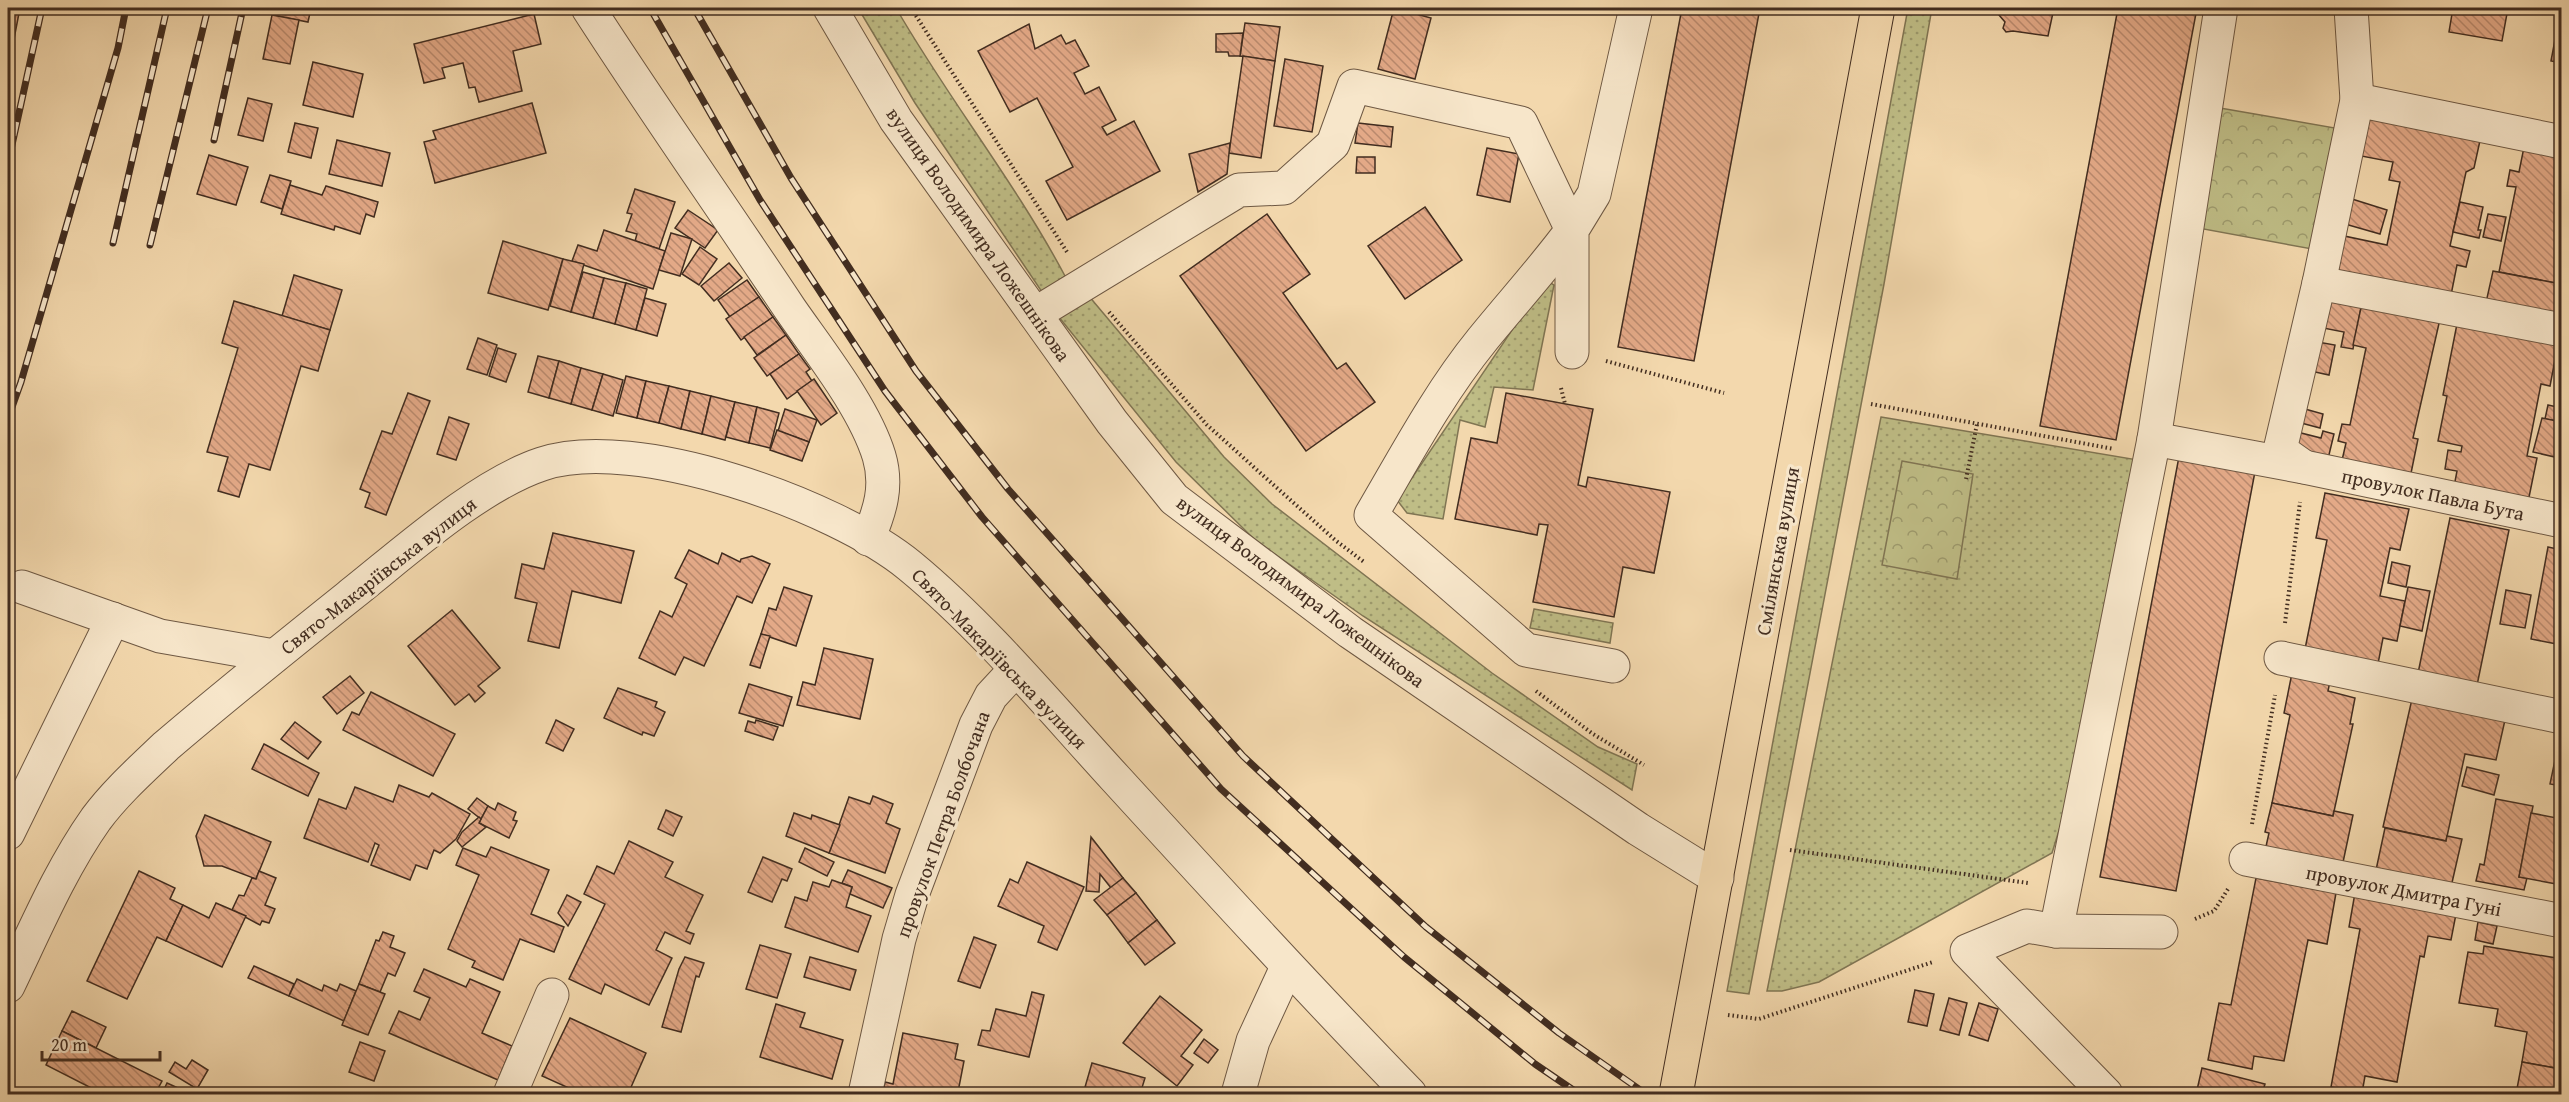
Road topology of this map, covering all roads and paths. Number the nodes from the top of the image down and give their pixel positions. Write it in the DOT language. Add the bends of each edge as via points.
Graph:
graph roads {
  1 [pos="588,8"];
  2 [pos="830,8"];
  3 [pos="911,8"];
  4 [pos="1636,8"];
  5 [pos="1878,8"];
  6 [pos="2220,8"];
  7 [pos="2351,8"];
  8 [pos="2357,100"];
  9 [pos="2562,142"];
  10 [pos="1572,230"];
  11 [pos="2319,283"];
  12 [pos="1087,284"];
  13 [pos="1035,314"];
  14 [pos="2562,330"];
  15 [pos="1572,352"];
  16 [pos="1561,388"];
  17 [pos="1724,393"];
  18 [pos="1565,404"];
  19 [pos="1871,404"];
  20 [pos="1977,424"];
  21 [pos="2152,447"];
  22 [pos="2304,467"];
  23 [pos="1966,479"];
  24 [pos="2562,521"];
  25 [pos="868,539"];
  26 [pos="1373,569"];
  27 [pos="22,587"];
  28 [pos="112,619"];
  29 [pos="274,656"];
  30 [pos="2281,658"];
  31 [pos="1613,666"];
  32 [pos="1016,669"];
  33 [pos="1526,684"];
  34 [pos="2562,717"];
  35 [pos="1644,765"];
  36 [pos="8,832"];
  37 [pos="1790,850"];
  38 [pos="2246,859"];
  39 [pos="1717,878"];
  40 [pos="2064,888"];
  41 [pos="2562,921"];
  42 [pos="2056,931"];
  43 [pos="2161,932"];
  44 [pos="1967,951"];
  45 [pos="1287,967"];
  46 [pos="8,986"];
  47 [pos="552,995"];
  48 [pos="1692,1010"];
  49 [pos="510,1095"];
  50 [pos="865,1095"];
  51 [pos="1238,1095"];
  52 [pos="1410,1095"];
  53 [pos="1676,1095"];
  54 [pos="2106,1095"];
  1 -- 25 [label="street" via="867,429 881,466 883,494"];
  2 -- 13 [label="street, вулиця Володимира Ложешнікова" via="896,120"];
  3 -- 12 [label="path"];
  4 -- 10 [label="street" via="1594,194"];
  5 -- 39 [label="main road, Смілянська вулиця"];
  6 -- 21 [label="street"];
  7 -- 8 [label="street"];
  8 -- 9 [label="street"];
  8 -- 11 [label="street"];
  10 -- 12 [label="street" via="1521,123 1354,86 1333,144 1284,188 1239,190"];
  10 -- 15 [label="street"];
  10 -- 31 [label="street" via="1481,341 1430,415 1371,514 1526,650"];
  11 -- 14 [label="street"];
  11 -- 22 [label="street" via="2280,450"];
  12 -- 13 [label="street"];
  12 -- 26 [label="path" via="1207,425"];
  13 -- 39 [label="street, вулиця Володимира Ложешнікова" via="1112,422 1174,499 1350,632"];
  15 -- 17 [label="path"];
  16 -- 18 [label="path"];
  19 -- 20 [label="path"];
  20 -- 21 [label="path"];
  20 -- 23 [label="path"];
  21 -- 22 [label="street, провулок Павла Бута"];
  21 -- 40 [label="street"];
  22 -- 24 [label="street, провулок Павла Бута"];
  22 -- 30 [label="path"];
  25 -- 29 [label="street, Свято-Макаріївська вулиця" via="791,501 713,475 615,457 582,455 556,459 520,472 469,504"];
  25 -- 32 [label="street, Свято-Макаріївська вулиця" via="909,565"];
  27 -- 28 [label="street"];
  28 -- 29 [label="street" via="160,636"];
  28 -- 36 [label="street"];
  29 -- 46 [label="street, Свято-Макаріївська вулиця" via="166,746 97,818 72,858"];
  30 -- 34 [label="street"];
  30 -- 38 [label="path"];
  32 -- 45 [label="street, Свято-Макаріївська вулиця"];
  32 -- 50 [label="street, провулок Петра Болбочана" via="991,696 980,717 912,895 898,939"];
  33 -- 35 [label="path" via="1593,734"];
  37 -- 40 [label="path"];
  38 -- 41 [label="street, провулок Дмитра Гуні"];
  38 -- 43 [label="path" via="2214,911"];
  39 -- 48 [label="main road, Смілянська вулиця"];
  40 -- 42 [label="street"];
  42 -- 43 [label="street"];
  42 -- 44 [label="street" via="2027,926"];
  44 -- 48 [label="path" via="1759,1019"];
  44 -- 54 [label="street"];
  45 -- 51 [label="street" via="1253,1041"];
  45 -- 52 [label="street, Свято-Макаріївська вулиця"];
  47 -- 49 [label="street"];
  48 -- 53 [label="main road, Смілянська вулиця"];
}
